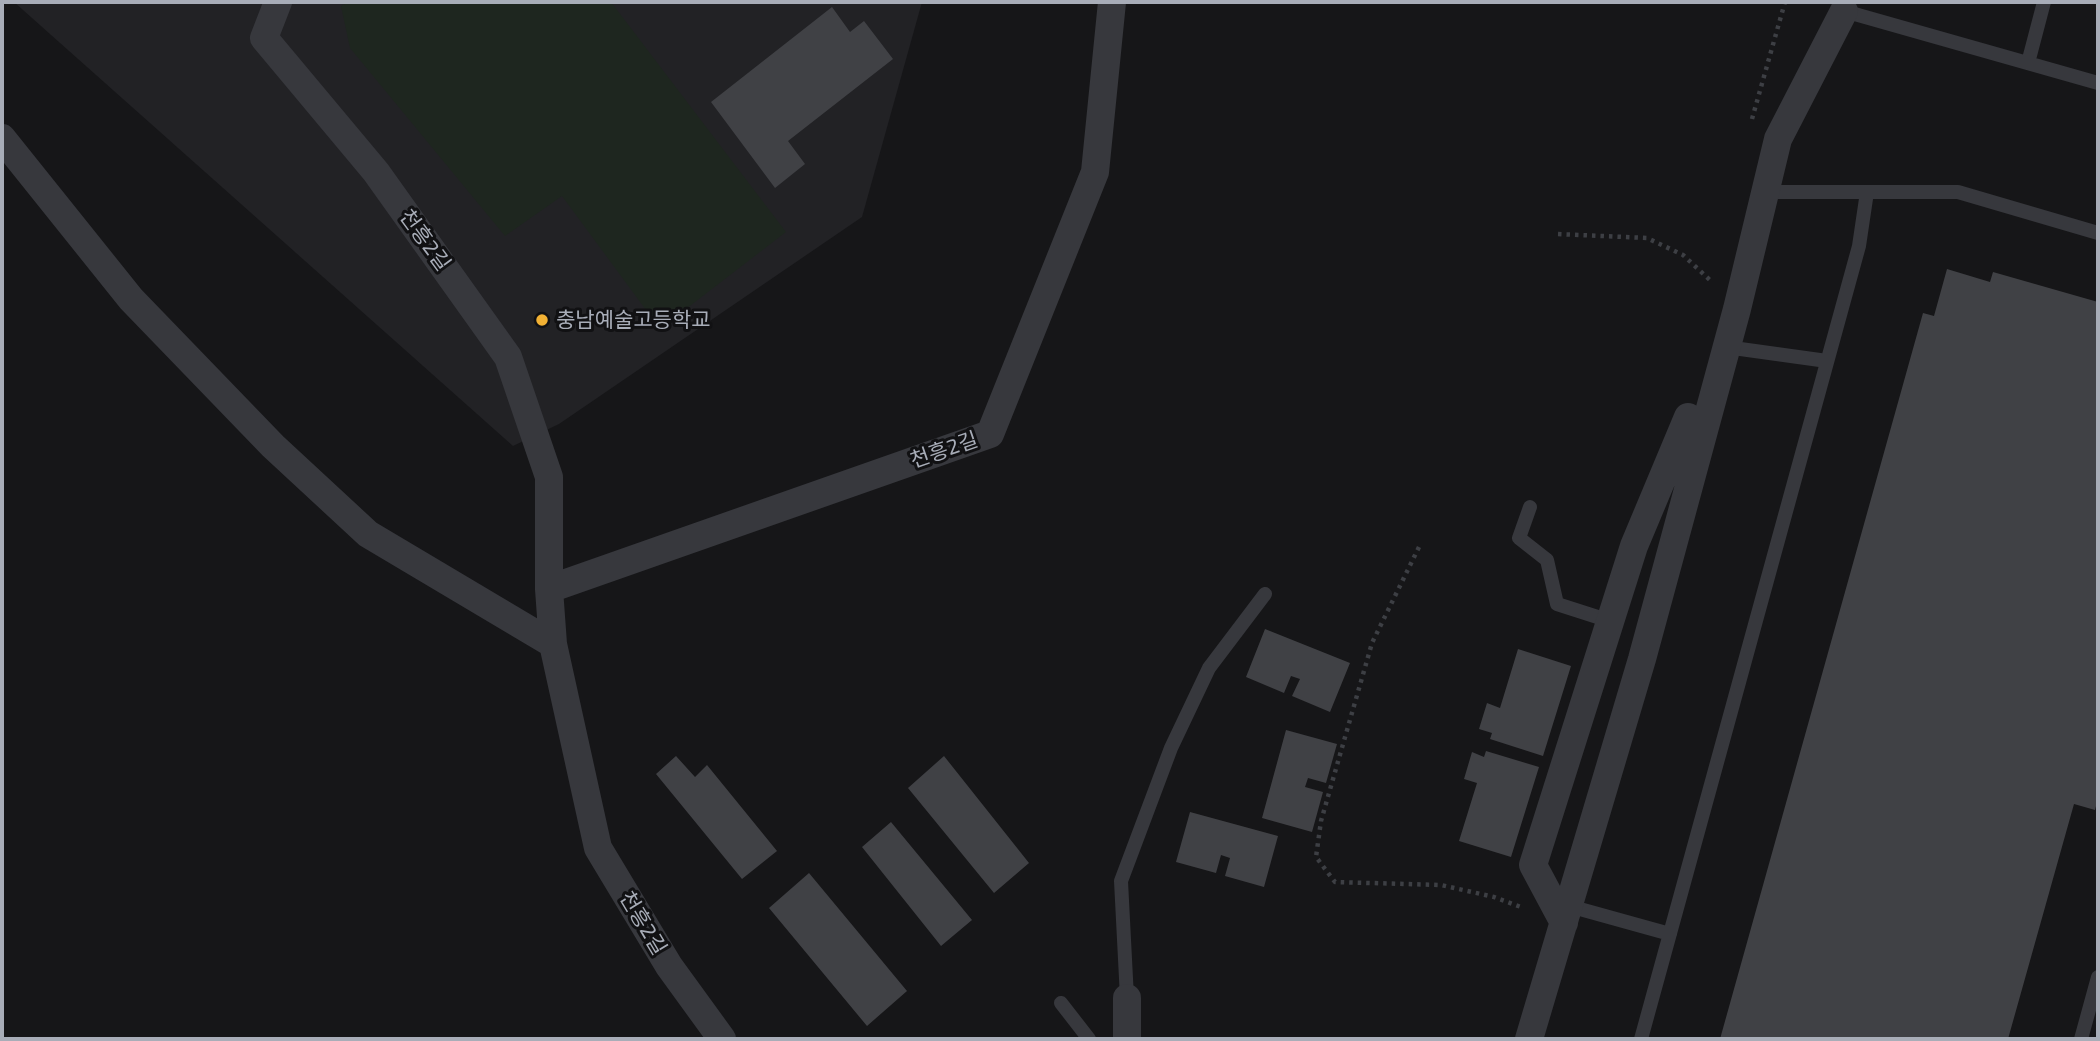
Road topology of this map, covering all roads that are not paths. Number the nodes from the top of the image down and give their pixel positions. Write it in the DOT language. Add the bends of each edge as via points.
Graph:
graph roads {
  1 [pos="278,2"];
  2 [pos="1112,2"];
  3 [pos="2044,2"];
  4 [pos="1845,6"];
  5 [pos="2028,63"];
  6 [pos="2098,83"];
  7 [pos="2,138"];
  8 [pos="1766,192"];
  9 [pos="1867,192"];
  10 [pos="2098,233"];
  11 [pos="1726,347"];
  12 [pos="1827,361"];
  13 [pos="1688,417"];
  14 [pos="1530,507"];
  15 [pos="549,589"];
  16 [pos="1265,594"];
  17 [pos="1610,621"];
  18 [pos="552,644"];
  19 [pos="1567,914"];
  20 [pos="1670,934"];
  21 [pos="2098,977"];
  22 [pos="1127,998"];
  23 [pos="1061,1003"];
  24 [pos="1084,1037"];
  25 [pos="722,1039"];
  26 [pos="1127,1039"];
  27 [pos="1529,1039"];
  28 [pos="1641,1039"];
  29 [pos="2081,1039"];
  1 -- 15 [label="street, 천흥2길" via="264,38 376,172 508,357 548,477"];
  2 -- 15 [label="street, 천흥2길" via="1095,172 990,434"];
  3 -- 5 [label="lane"];
  4 -- 5 [label="lane"];
  4 -- 8 [label="street" via="1778,139"];
  5 -- 6 [label="lane"];
  7 -- 18 [label="street" via="131,299 273,446 368,534"];
  8 -- 9 [label="lane"];
  8 -- 11 [label="street"];
  9 -- 10 [label="lane" via="1958,192"];
  9 -- 12 [label="lane" via="1859,246"];
  11 -- 12 [label="lane"];
  11 -- 19 [label="street"];
  12 -- 20 [label="lane"];
  13 -- 17 [label="street" via="1634,546"];
  14 -- 17 [label="lane" via="1519,538 1547,560 1557,604"];
  15 -- 18 [label="street, 천흥2길"];
  16 -- 22 [label="lane" via="1209,668 1171,748 1121,881"];
  17 -- 19 [label="street" via="1533,865"];
  18 -- 25 [label="street, 천흥2길" via="598,848 669,966"];
  19 -- 20 [label="lane"];
  19 -- 27 [label="street"];
  20 -- 28 [label="lane"];
  21 -- 29 [label="lane"];
  22 -- 26 [label="street"];
  23 -- 24 [label="lane"];
}
